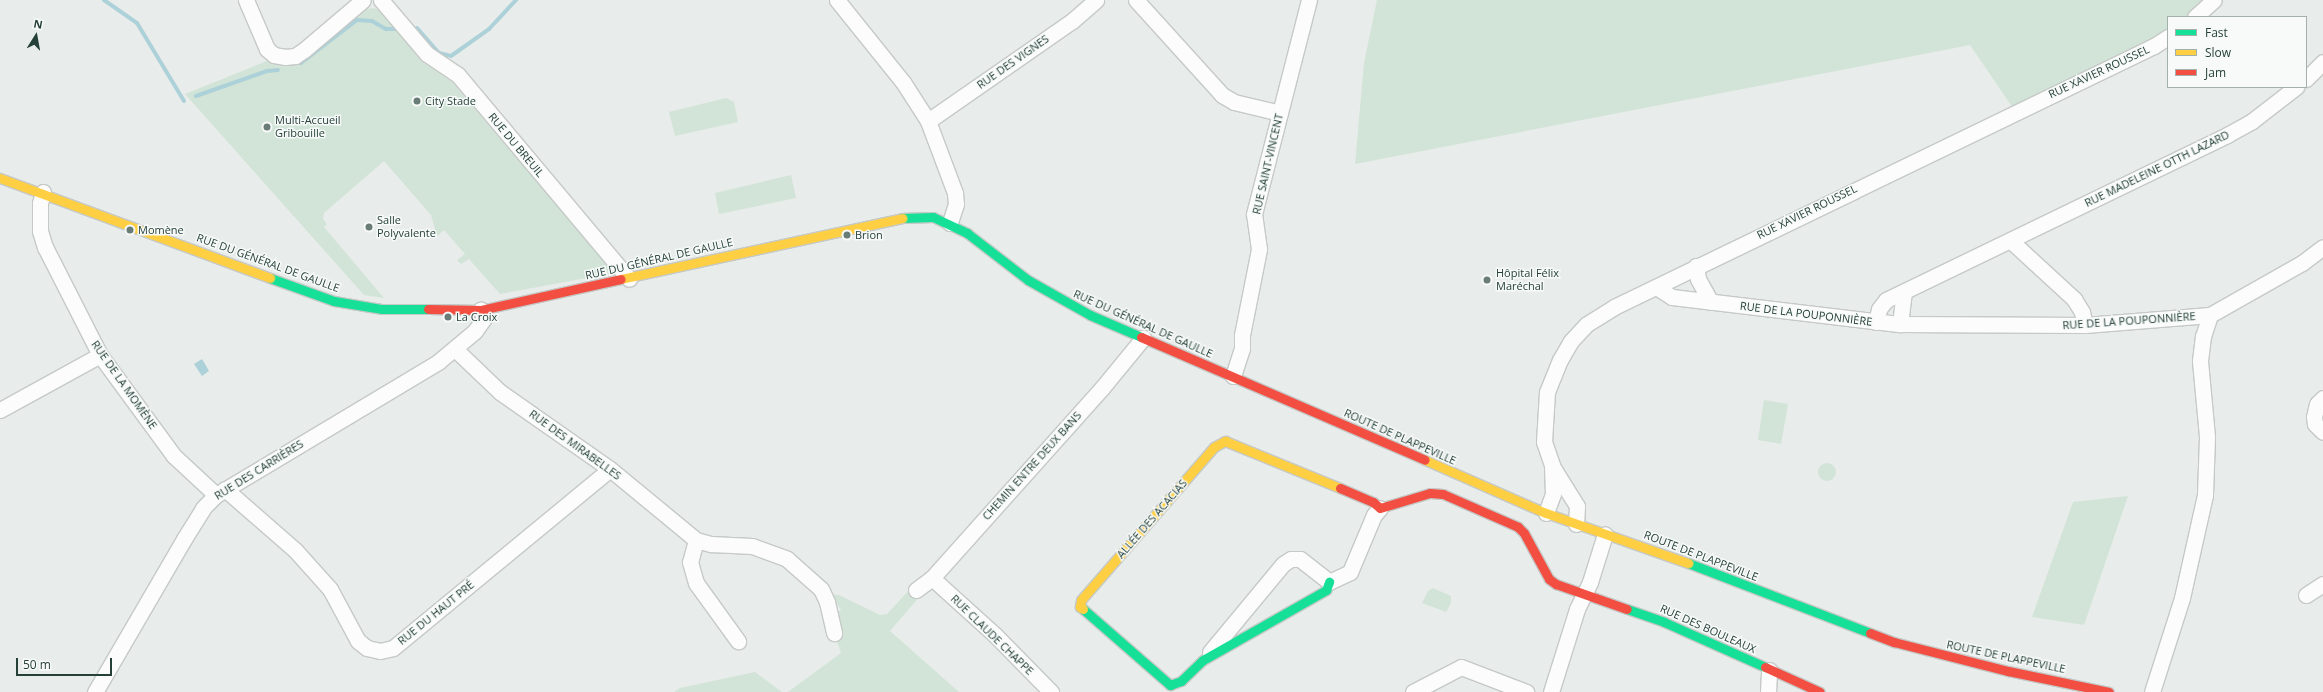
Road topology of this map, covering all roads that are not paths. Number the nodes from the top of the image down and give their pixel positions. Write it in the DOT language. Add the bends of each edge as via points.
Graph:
graph roads {
  1 [pos="246,0"];
  2 [pos="362,0"];
  3 [pos="381,0"];
  4 [pos="837,0"];
  5 [pos="1096,0"];
  6 [pos="1136,0"];
  7 [pos="1309,0"];
  8 [pos="2214,0"];
  9 [pos="2196,16"];
  10 [pos="2167,38"];
  11 [pos="2323,62"];
  12 [pos="2307,78"];
  13 [pos="2295,88"];
  14 [pos="1280,113"];
  15 [pos="928,121"];
  16 [pos="0,178"];
  17 [pos="44,192"];
  18 [pos="950,223"];
  19 [pos="2011,241"];
  20 [pos="2323,247"];
  21 [pos="1696,266"];
  22 [pos="629,279"];
  23 [pos="1656,287"];
  24 [pos="1904,293"];
  25 [pos="1711,302"];
  26 [pos="481,310"];
  27 [pos="2210,315"];
  28 [pos="1876,322"];
  29 [pos="1900,324"];
  30 [pos="2085,325"];
  31 [pos="1143,338"];
  32 [pos="455,349"];
  33 [pos="100,355"];
  34 [pos="1233,376"];
  35 [pos="2323,398"];
  36 [pos="1296,405"];
  37 [pos="0,410"];
  38 [pos="2323,432"];
  39 [pos="1552,465"];
  40 [pos="610,469"];
  41 [pos="220,492"];
  42 [pos="1380,508"];
  43 [pos="1546,513"];
  44 [pos="1576,524"];
  45 [pos="1605,534"];
  46 [pos="696,540"];
  47 [pos="932,578"];
  48 [pos="1329,582"];
  49 [pos="2323,584"];
  50 [pos="916,590"];
  51 [pos="1584,594"];
  52 [pos="2306,595"];
  53 [pos="834,633"];
  54 [pos="738,641"];
  55 [pos="1203,660"];
  56 [pos="1769,670"];
  57 [pos="95,692"];
  58 [pos="1052,692"];
  59 [pos="1413,692"];
  60 [pos="1526,692"];
  61 [pos="1550,692"];
  62 [pos="1768,692"];
  63 [pos="1820,692"];
  64 [pos="2109,692"];
  65 [pos="2152,692"];
  1 -- 2 [label="street" via="267,49 274,55 285,57 296,56"];
  3 -- 22 [label="street, RUE DU BREUIL" via="427,54 458,76"];
  4 -- 15 [label="street" via="903,82"];
  5 -- 15 [label="street, RUE DES VIGNES" via="1072,21"];
  6 -- 14 [label="street" via="1222,95 1234,102"];
  7 -- 14 [label="street, RUE SAINT-VINCENT"];
  8 -- 9 [label="street"];
  10 -- 21 [label="street, RUE XAVIER ROUSSEL"];
  11 -- 12 [label="street"];
  13 -- 19 [label="street, RUE MADELEINE OTTH LAZARD" via="2252,121"];
  14 -- 34 [label="street, RUE SAINT-VINCENT" via="1254,214 1259,249 1242,335 1242,349"];
  15 -- 18 [label="street" via="954,193 956,204"];
  16 -- 17 [label="street, RUE DU GÉNÉRAL DE GAULLE"];
  17 -- 26 [label="street, RUE DU GÉNÉRAL DE GAULLE" via="334,301 382,309"];
  17 -- 33 [label="street, RUE DE LA MOMÈNE" via="40,203 40,231 45,247"];
  18 -- 22 [label="street, RUE DU GÉNÉRAL DE GAULLE" via="933,217 900,218"];
  18 -- 31 [label="street, RUE DU GÉNÉRAL DE GAULLE" via="967,232 1028,280 1065,303"];
  19 -- 24 [label="street, RUE MADELEINE OTTH LAZARD"];
  19 -- 30 [label="street" via="2074,299 2082,312"];
  20 -- 27 [label="street" via="2302,263"];
  21 -- 23 [label="street, RUE XAVIER ROUSSEL"];
  21 -- 25 [label="street" via="1698,279"];
  22 -- 26 [label="street, RUE DU GÉNÉRAL DE GAULLE"];
  23 -- 25 [label="street, RUE DE LA POUPONNIÈRE" via="1672,297"];
  23 -- 39 [label="street, RUE XAVIER ROUSSEL" via="1614,306 1587,324 1566,350 1548,392 1544,418 1544,442"];
  24 -- 28 [label="street, RUE MADELEINE OTTH LAZARD" via="1886,300 1879,309"];
  24 -- 29 [label="street"];
  25 -- 28 [label="street, RUE DE LA POUPONNIÈRE"];
  26 -- 32 [label="street, RUE DES CARRIÈRES" via="484,318 475,331"];
  27 -- 30 [label="street, RUE DE LA POUPONNIÈRE"];
  27 -- 65 [label="street, RUE DE LA POUPONNIÈRE" via="2203,336 2200,361 2207,437 2205,495 2182,598"];
  28 -- 29 [label="street, RUE DE LA POUPONNIÈRE"];
  29 -- 30 [label="street, RUE DE LA POUPONNIÈRE"];
  31 -- 34 [label="street, RUE DU GÉNÉRAL DE GAULLE"];
  31 -- 47 [label="street, CHEMIN ENTRE DEUX BANS" via="1102,388"];
  32 -- 40 [label="street, RUE DES MIRABELLES" via="500,392"];
  32 -- 41 [label="street, RUE DES CARRIÈRES" via="438,362"];
  33 -- 37 [label="street"];
  33 -- 41 [label="street, RUE DE LA MOMÈNE" via="174,456"];
  34 -- 36 [label="street, RUE DU GÉNÉRAL DE GAULLE"];
  35 -- 38 [label="street" via="2317,404 2314,418 2315,424"];
  36 -- 43 [label="street, ROUTE DE PLAPPEVILLE"];
  39 -- 43 [label="street, RUE XAVIER ROUSSEL" via="1553,494"];
  39 -- 44 [label="street, RUE XAVIER ROUSSEL" via="1577,506"];
  40 -- 41 [label="street, RUE DU HAUT PRÉ" via="392,648 380,651 367,648 358,641 330,589 294,550"];
  40 -- 46 [label="street, RUE DES MIRABELLES"];
  41 -- 57 [label="street, RUE DES CARRIÈRES" via="203,508"];
  42 -- 48 [label="street, ALLÉE DES ACACIAS" via="1374,515 1350,572"];
  42 -- 51 [label="street" via="1430,493 1443,494 1518,527 1524,533 1549,579"];
  42 -- 55 [label="street, ALLÉE DES ACACIAS" via="1373,502 1236,444 1225,441 1214,447 1079,604 1081,610 1170,685 1181,681"];
  43 -- 44 [label="street, ROUTE DE PLAPPEVILLE"];
  44 -- 45 [label="street, ROUTE DE PLAPPEVILLE"];
  45 -- 51 [label="street"];
  45 -- 64 [label="street, ROUTE DE PLAPPEVILLE" via="1670,556 1894,642 2001,670"];
  46 -- 53 [label="street, RUE DES MIRABELLES" via="728,546 752,546 771,551 799,568 821,589 827,602"];
  46 -- 54 [label="street" via="690,562 696,583"];
  47 -- 50 [label="street, CHEMIN ENTRE DEUX BANS"];
  47 -- 58 [label="street, RUE CLAUDE CHAPPE" via="995,635"];
  48 -- 55 [label="street, ALLÉE DES ACACIAS" via="1326,590"];
  48 -- 55 [label="street, ALLÉE DES ACACIAS" via="1300,559 1291,559 1283,564"];
  49 -- 52 [label="street"];
  51 -- 56 [label="street, RUE DES BOULEAUX" via="1664,622"];
  51 -- 61 [label="street"];
  56 -- 62 [label="street"];
  56 -- 63 [label="street, RUE DES BOULEAUX"];
  59 -- 60 [label="street" via="1461,667"];
}
